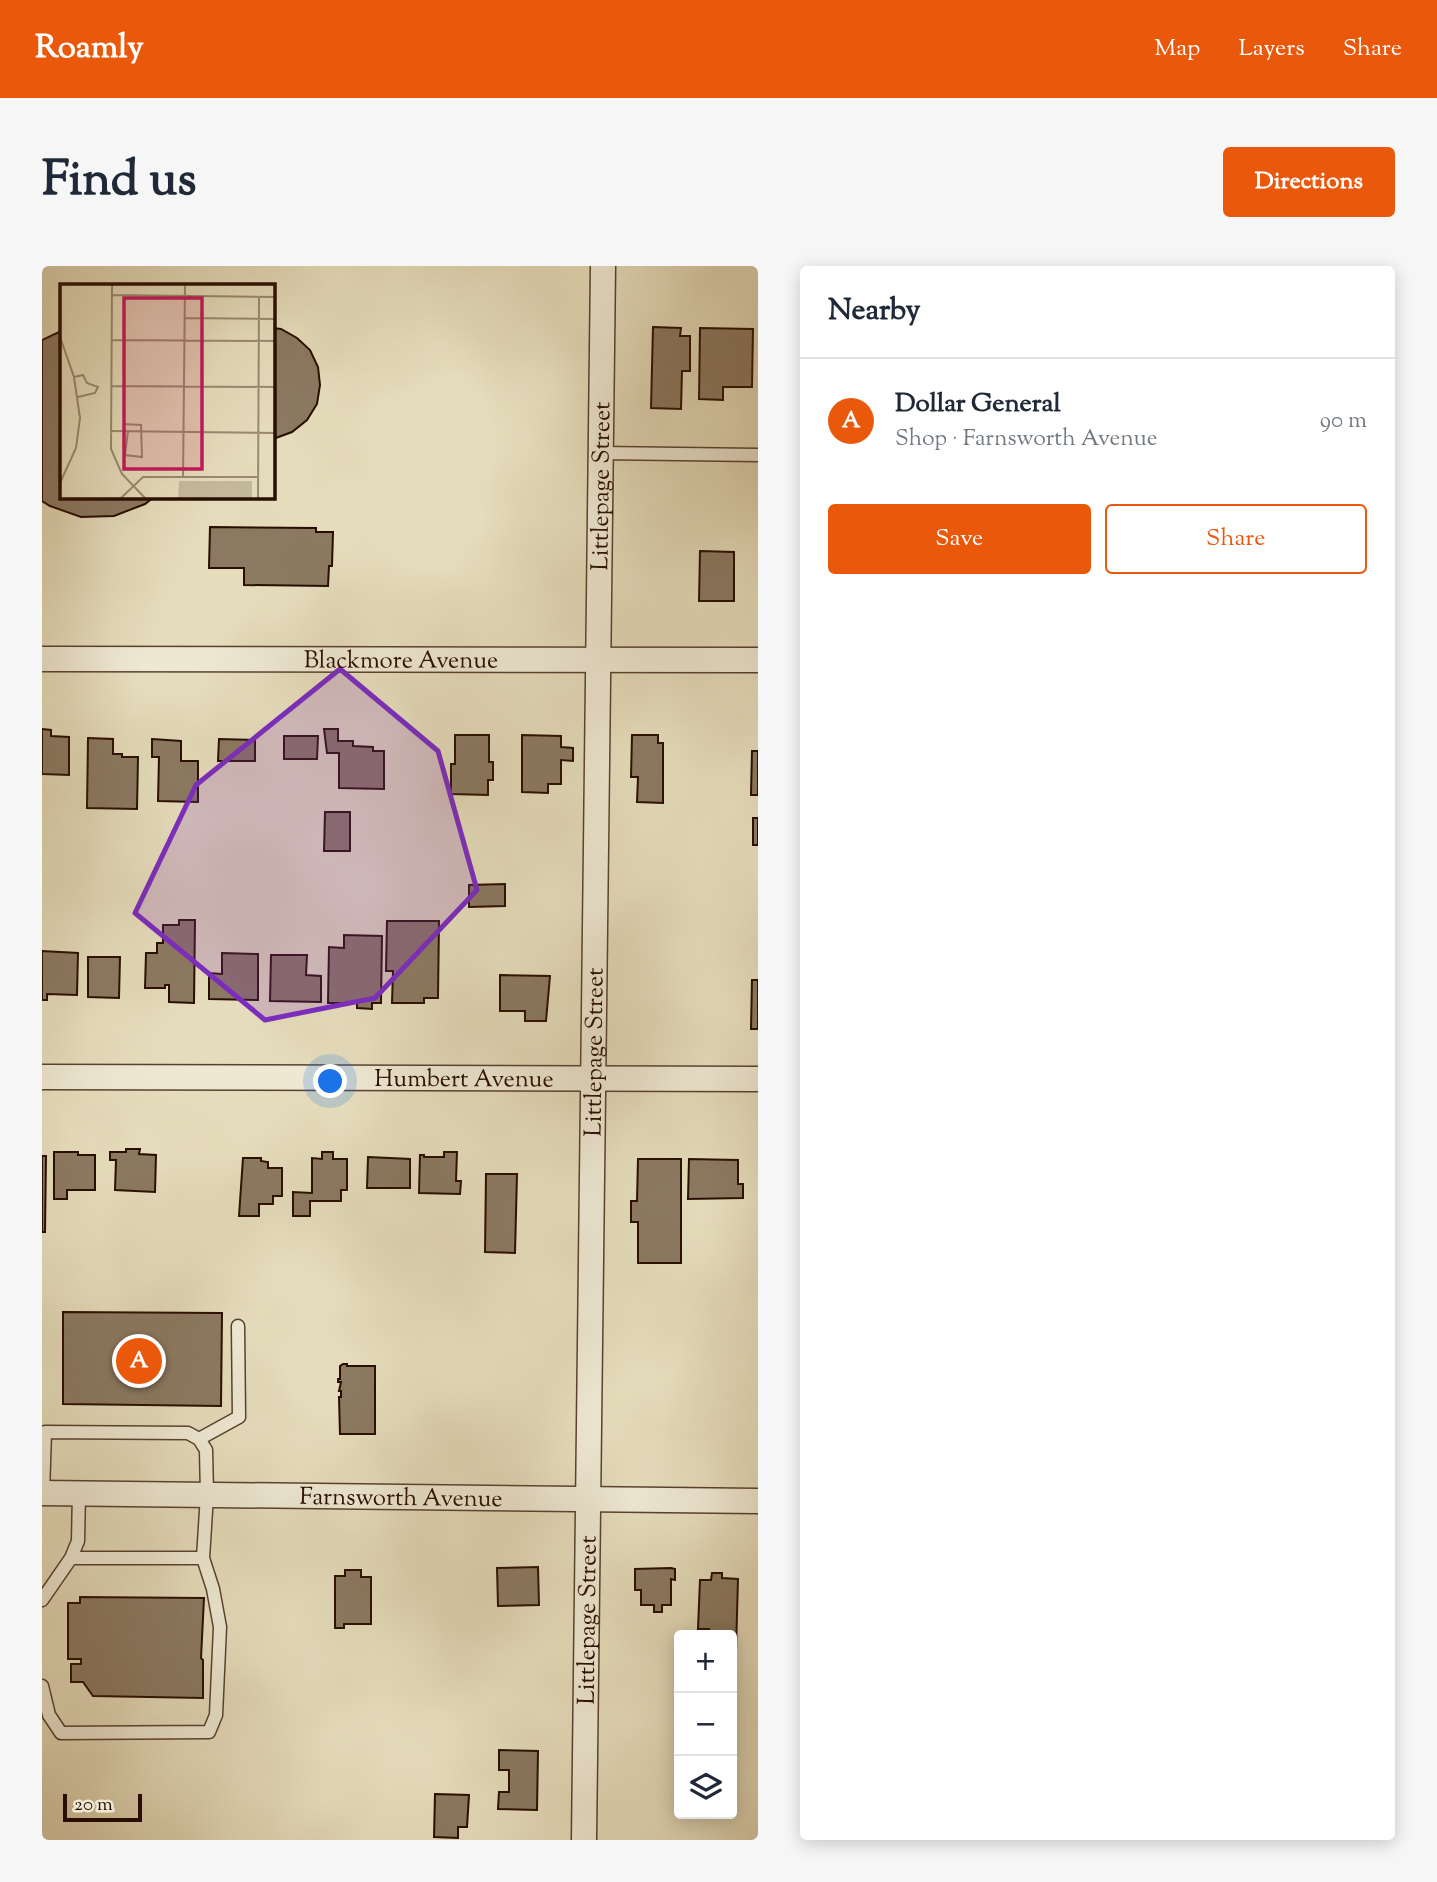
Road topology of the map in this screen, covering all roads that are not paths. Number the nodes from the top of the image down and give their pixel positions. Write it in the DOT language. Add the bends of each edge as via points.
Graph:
graph roads {
  1 [pos="603,266"];
  2 [pos="600,453"];
  3 [pos="758,455"];
  4 [pos="42,659"];
  5 [pos="598,659"];
  6 [pos="758,660"];
  7 [pos="42,1077"];
  8 [pos="593,1077"];
  9 [pos="758,1079"];
  10 [pos="238,1326"];
  11 [pos="43,1432"];
  12 [pos="199,1439"];
  13 [pos="43,1493"];
  14 [pos="79,1493"];
  15 [pos="207,1495"];
  16 [pos="588,1499"];
  17 [pos="758,1501"];
  18 [pos="71,1558"];
  19 [pos="203,1558"];
  20 [pos="42,1600"];
  21 [pos="42,1686"];
  22 [pos="584,1840"];
  1 -- 2 [label="street, Littlepage Street"];
  2 -- 3 [label="lane"];
  2 -- 5 [label="street, Littlepage Street"];
  4 -- 5 [label="street, Blackmore Avenue"];
  5 -- 6 [label="street, Blackmore Avenue"];
  5 -- 8 [label="street, Littlepage Street"];
  7 -- 8 [label="street, Humbert Avenue"];
  8 -- 9 [label="street, Humbert Avenue"];
  8 -- 16 [label="street, Littlepage Street"];
  10 -- 12 [label="lane" via="239,1418"];
  11 -- 12 [label="lane" via="188,1433"];
  11 -- 13 [label="lane"];
  12 -- 15 [label="lane" via="206,1450"];
  13 -- 14 [label="street, Farnsworth Avenue"];
  14 -- 15 [label="street, Farnsworth Avenue"];
  14 -- 18 [label="lane" via="78,1541"];
  15 -- 16 [label="street, Farnsworth Avenue"];
  15 -- 19 [label="lane"];
  16 -- 17 [label="street, Farnsworth Avenue"];
  16 -- 22 [label="street, Littlepage Street"];
  18 -- 19 [label="lane"];
  18 -- 20 [label="lane"];
  19 -- 21 [label="lane" via="220,1628 216,1715 209,1732 61,1733 49,1715"];
}
